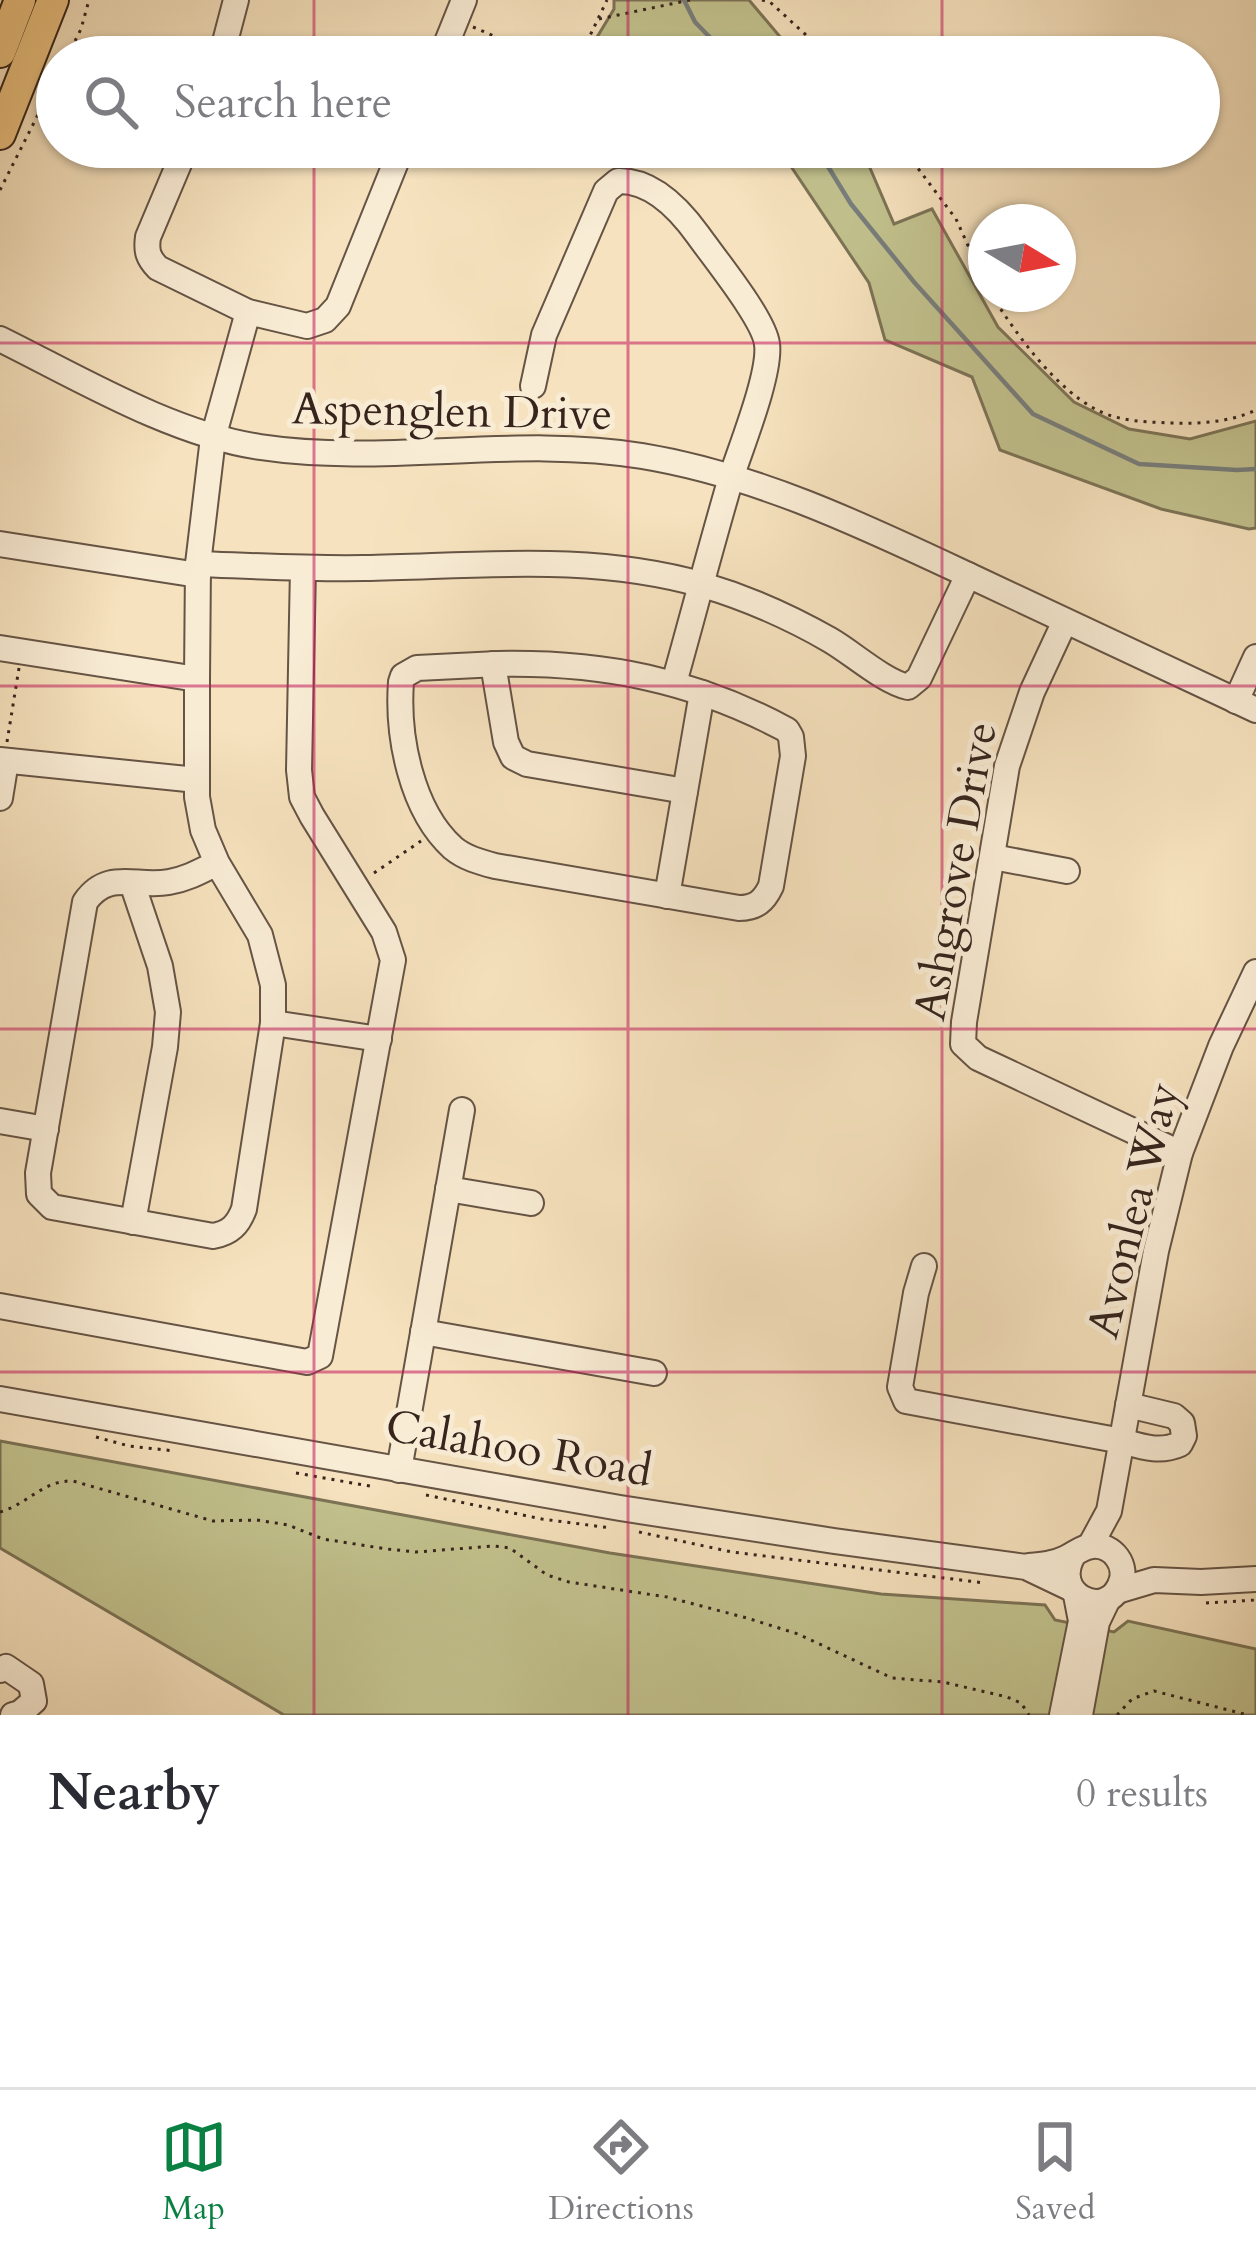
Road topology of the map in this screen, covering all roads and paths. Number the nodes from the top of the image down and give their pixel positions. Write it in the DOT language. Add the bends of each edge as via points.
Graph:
graph roads {
  1 [pos="20,0"];
  2 [pos="53,0"];
  3 [pos="89,0"];
  4 [pos="236,0"];
  5 [pos="607,0"];
  6 [pos="690,0"];
  7 [pos="762,0"];
  8 [pos="460,10"];
  9 [pos="599,19"];
  10 [pos="39,36"];
  11 [pos="77,36"];
  12 [pos="227,36"];
  13 [pos="506,36"];
  14 [pos="589,36"];
  15 [pos="807,36"];
  16 [pos="36,43"];
  17 [pos="0,52"];
  18 [pos="36,119"];
  19 [pos="0,134"];
  20 [pos="177,168"];
  21 [pos="394,168"];
  22 [pos="918,168"];
  23 [pos="0,190"];
  24 [pos="968,245"];
  25 [pos="248,312"];
  26 [pos="1002,312"];
  27 [pos="0,339"];
  28 [pos="533,386"];
  29 [pos="1256,410"];
  30 [pos="213,438"];
  31 [pos="731,478"];
  32 [pos="0,544"];
  33 [pos="303,568"];
  34 [pos="198,570"];
  35 [pos="968,575"];
  36 [pos="701,585"];
  37 [pos="1065,621"];
  38 [pos="11,650"];
  39 [pos="1256,656"];
  40 [pos="493,664"];
  41 [pos="197,679"];
  42 [pos="674,683"];
  43 [pos="702,693"];
  44 [pos="1246,705"];
  45 [pos="3,761"];
  46 [pos="197,780"];
  47 [pos="686,791"];
  48 [pos="0,798"];
  49 [pos="426,836"];
  50 [pos="993,857"];
  51 [pos="217,863"];
  52 [pos="1067,871"];
  53 [pos="132,883"];
  54 [pos="355,886"];
  55 [pos="667,896"];
  56 [pos="1256,972"];
  57 [pos="273,1023"];
  58 [pos="379,1039"];
  59 [pos="462,1110"];
  60 [pos="0,1121"];
  61 [pos="46,1129"];
  62 [pos="1180,1153"];
  63 [pos="448,1189"];
  64 [pos="531,1203"];
  65 [pos="134,1222"];
  66 [pos="924,1266"];
  67 [pos="0,1306"];
  68 [pos="423,1332"];
  69 [pos="654,1373"];
  70 [pos="0,1399"];
  71 [pos="1128,1406"];
  72 [pos="1122,1441"];
  73 [pos="399,1470"];
  74 [pos="0,1512"];
  75 [pos="1100,1553"];
  76 [pos="1026,1567"];
  77 [pos="1256,1579"];
  78 [pos="1154,1580"];
  79 [pos="1073,1591"];
  80 [pos="1112,1595"];
  81 [pos="0,1670"];
  82 [pos="13,1715"];
  83 [pos="1029,1715"];
  84 [pos="1062,1715"];
  85 [pos="1080,1715"];
  86 [pos="1118,1715"];
  87 [pos="1248,1715"];
  1 -- 17 [label="main road"];
  2 -- 10 [label="main road"];
  3 -- 11 [label="path"];
  4 -- 12 [label="street"];
  5 -- 9 [label="path"];
  6 -- 9 [label="path"];
  7 -- 15 [label="path"];
  8 -- 13 [label="path"];
  9 -- 14 [label="path"];
  16 -- 19 [label="main road"];
  18 -- 23 [label="path"];
  20 -- 25 [label="street" via="151,228 151,260"];
  21 -- 25 [label="street" via="338,306 325,320 307,326"];
  22 -- 24 [label="path"];
  25 -- 30 [label="street"];
  26 -- 29 [label="path" via="1065,389 1100,411 1178,423"];
  27 -- 30 [label="street, Aspenglen Drive"];
  28 -- 31 [label="street" via="544,335 607,191 630,180 654,191 696,231 766,338 768,360"];
  30 -- 31 [label="street, Aspenglen Drive" via="304,453 584,450"];
  30 -- 34 [label="street"];
  31 -- 35 [label="street, Aspenglen Drive"];
  31 -- 36 [label="street"];
  32 -- 34 [label="street"];
  33 -- 34 [label="street"];
  33 -- 36 [label="street" via="567,563"];
  33 -- 54 [label="street" via="300,785"];
  34 -- 41 [label="street"];
  35 -- 36 [label="street" via="908,687 794,621"];
  35 -- 37 [label="street, Aspenglen Drive"];
  36 -- 42 [label="street"];
  37 -- 44 [label="street, Aspenglen Drive"];
  37 -- 50 [label="street, Ashgrove Drive" via="1014,742"];
  38 -- 41 [label="street"];
  38 -- 45 [label="path"];
  39 -- 44 [label="street, Aspenglen Drive"];
  40 -- 42 [label="street" via="577,664"];
  40 -- 47 [label="street" via="513,758"];
  40 -- 55 [label="street" via="417,668 400,682 408,767 446,840 495,866"];
  41 -- 46 [label="street"];
  42 -- 43 [label="street"];
  43 -- 47 [label="street"];
  43 -- 55 [label="street" via="791,736 771,886 746,908"];
  45 -- 46 [label="street"];
  45 -- 48 [label="street"];
  46 -- 51 [label="street"];
  47 -- 55 [label="street"];
  49 -- 54 [label="path"];
  50 -- 52 [label="street"];
  50 -- 62 [label="street, Ashgrove Drive" via="963,1045"];
  51 -- 53 [label="street" via="177,881"];
  51 -- 57 [label="street" via="260,934"];
  53 -- 61 [label="street" via="107,883 86,902"];
  53 -- 65 [label="street" via="168,1012"];
  54 -- 58 [label="street" via="392,952"];
  56 -- 62 [label="street, Avonlea Way"];
  57 -- 58 [label="street"];
  57 -- 65 [label="street" via="240,1219 213,1237"];
  58 -- 67 [label="street" via="320,1356 307,1362"];
  59 -- 63 [label="street"];
  60 -- 61 [label="street"];
  61 -- 65 [label="street" via="38,1186 44,1202"];
  62 -- 71 [label="street, Avonlea Way"];
  63 -- 64 [label="street"];
  63 -- 68 [label="street"];
  66 -- 72 [label="street" via="900,1388 906,1401"];
  68 -- 69 [label="street"];
  68 -- 73 [label="street"];
  70 -- 73 [label="street, Calahoo Road"];
  71 -- 72 [label="street, Avonlea Way"];
  71 -- 72 [label="street, Avonlea Way" via="1174,1416 1184,1436 1166,1450"];
  72 -- 75 [label="street, Avonlea Way"];
  73 -- 76 [label="street, Calahoo Road"];
  74 -- 83 [label="path" via="54,1482 74,1481 213,1521 257,1520 387,1549 510,1548 547,1575 747,1618 892,1678 1007,1697"];
  75 -- 76 [label="street, Calahoo Road"];
  75 -- 78 [label="street"];
  75 -- 79 [label="street" via="1067,1570"];
  75 -- 80 [label="street" via="1123,1578"];
  76 -- 79 [label="street, Calahoo Road"];
  77 -- 78 [label="street"];
  78 -- 80 [label="street"];
  79 -- 80 [label="street" via="1091,1602"];
  79 -- 84 [label="street" via="1081,1621"];
  80 -- 85 [label="street" via="1097,1622"];
  81 -- 82 [label="street" via="31,1684 34,1701"];
  86 -- 87 [label="path" via="1154,1691"];
}
